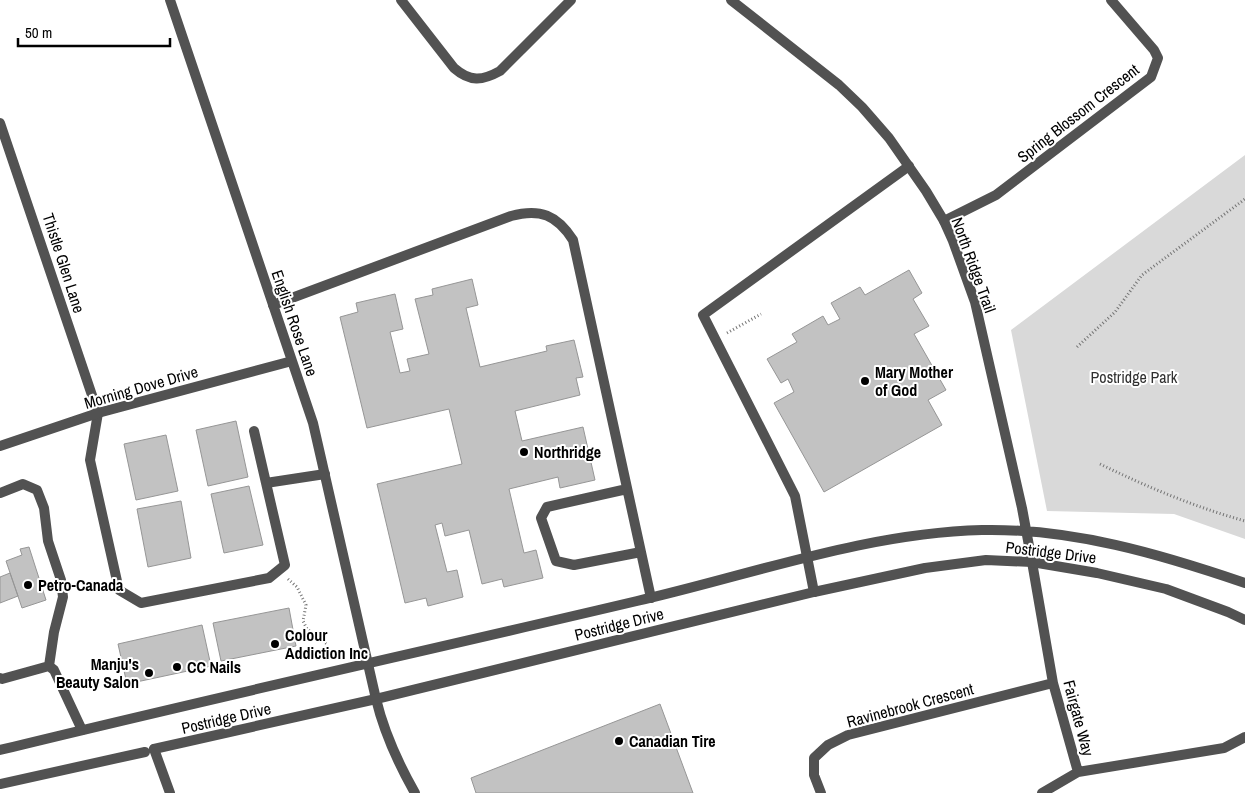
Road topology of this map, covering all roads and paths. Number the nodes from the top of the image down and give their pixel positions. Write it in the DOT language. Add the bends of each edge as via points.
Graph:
graph roads {
  1 [pos="170,0"];
  2 [pos="401,0"];
  3 [pos="571,0"];
  4 [pos="731,0"];
  5 [pos="1111,0"];
  6 [pos="0,123"];
  7 [pos="909,166"];
  8 [pos="1245,199"];
  9 [pos="944,221"];
  10 [pos="273,305"];
  11 [pos="761,314"];
  12 [pos="716,339"];
  13 [pos="1077,347"];
  14 [pos="292,361"];
  15 [pos="98,413"];
  16 [pos="254,431"];
  17 [pos="0,446"];
  18 [pos="1100,464"];
  19 [pos="325,474"];
  20 [pos="266,483"];
  21 [pos="627,489"];
  22 [pos="0,493"];
  23 [pos="1245,521"];
  24 [pos="1026,531"];
  25 [pos="641,552"];
  26 [pos="807,558"];
  27 [pos="1032,562"];
  28 [pos="278,571"];
  29 [pos="1245,583"];
  30 [pos="814,592"];
  31 [pos="651,598"];
  32 [pos="1245,620"];
  33 [pos="327,644"];
  34 [pos="368,664"];
  35 [pos="49,666"];
  36 [pos="0,678"];
  37 [pos="1053,684"];
  38 [pos="376,698"];
  39 [pos="82,730"];
  40 [pos="1245,737"];
  41 [pos="0,750"];
  42 [pos="149,751"];
  43 [pos="1078,772"];
  44 [pos="0,784"];
  45 [pos="170,793"];
  46 [pos="416,793"];
  47 [pos="821,793"];
  48 [pos="1042,793"];
  1 -- 10 [label="street, English Rose Lane"];
  2 -- 3 [label="street" via="454,68 463,76 476,79 500,71"];
  4 -- 7 [label="street, North Ridge Trail" via="839,85 878,125"];
  5 -- 9 [label="street, Spring Blossom Crescent" via="1154,50 1158,58 1151,77 996,195"];
  6 -- 15 [label="street, Thistle Glen Lane"];
  7 -- 9 [label="street, North Ridge Trail"];
  7 -- 12 [label="street" via="703,315"];
  8 -- 13 [label="path" via="1142,275 1115,312"];
  9 -- 24 [label="street, North Ridge Trail" via="975,302"];
  10 -- 14 [label="street, English Rose Lane"];
  10 -- 21 [label="street" via="511,216 525,212 554,218 573,240"];
  11 -- 12 [label="path"];
  12 -- 26 [label="street" via="795,496"];
  14 -- 15 [label="street, Morning Dove Drive"];
  14 -- 19 [label="street, English Rose Lane" via="313,423"];
  15 -- 17 [label="street, Morning Dove Drive"];
  15 -- 28 [label="street" via="90,460 119,590 141,603 269,578"];
  16 -- 20 [label="street"];
  18 -- 23 [label="path" via="1142,485"];
  19 -- 20 [label="street"];
  19 -- 34 [label="street, English Rose Lane"];
  20 -- 28 [label="street" via="286,565"];
  21 -- 25 [label="street"];
  21 -- 25 [label="street" via="546,507 541,518 556,561 574,565"];
  22 -- 35 [label="street" via="24,484 37,490 44,508 48,541 63,597"];
  24 -- 26 [label="street, Postridge Drive" via="980,530 922,535"];
  24 -- 27 [label="street, North Ridge Trail"];
  24 -- 29 [label="street, Postridge Drive" via="1081,538 1179,560"];
  25 -- 31 [label="street"];
  26 -- 30 [label="street"];
  26 -- 31 [label="street, Postridge Drive"];
  27 -- 30 [label="street, Postridge Drive" via="986,560 925,568"];
  27 -- 32 [label="street, Postridge Drive" via="1166,589"];
  27 -- 37 [label="street, Fairgate Way"];
  28 -- 33 [label="path" via="297,587 306,605 304,621 307,629"];
  30 -- 38 [label="street, Postridge Drive"];
  31 -- 34 [label="street, Postridge Drive"];
  34 -- 38 [label="street, English Rose Lane"];
  34 -- 39 [label="street, Postridge Drive"];
  35 -- 36 [label="street"];
  35 -- 39 [label="street" via="54,670"];
  37 -- 43 [label="street, Fairgate Way"];
  37 -- 47 [label="street, Ravinebrook Crescent" via="848,735 828,745 814,758 814,774"];
  38 -- 42 [label="street, Postridge Drive"];
  38 -- 46 [label="street, English Rose Lane" via="400,767"];
  39 -- 41 [label="street, Postridge Drive"];
  40 -- 43 [label="street, Fairgate Way" via="1224,748"];
  42 -- 44 [label="street, Postridge Drive"];
  42 -- 45 [label="street"];
  43 -- 48 [label="street"];
}
